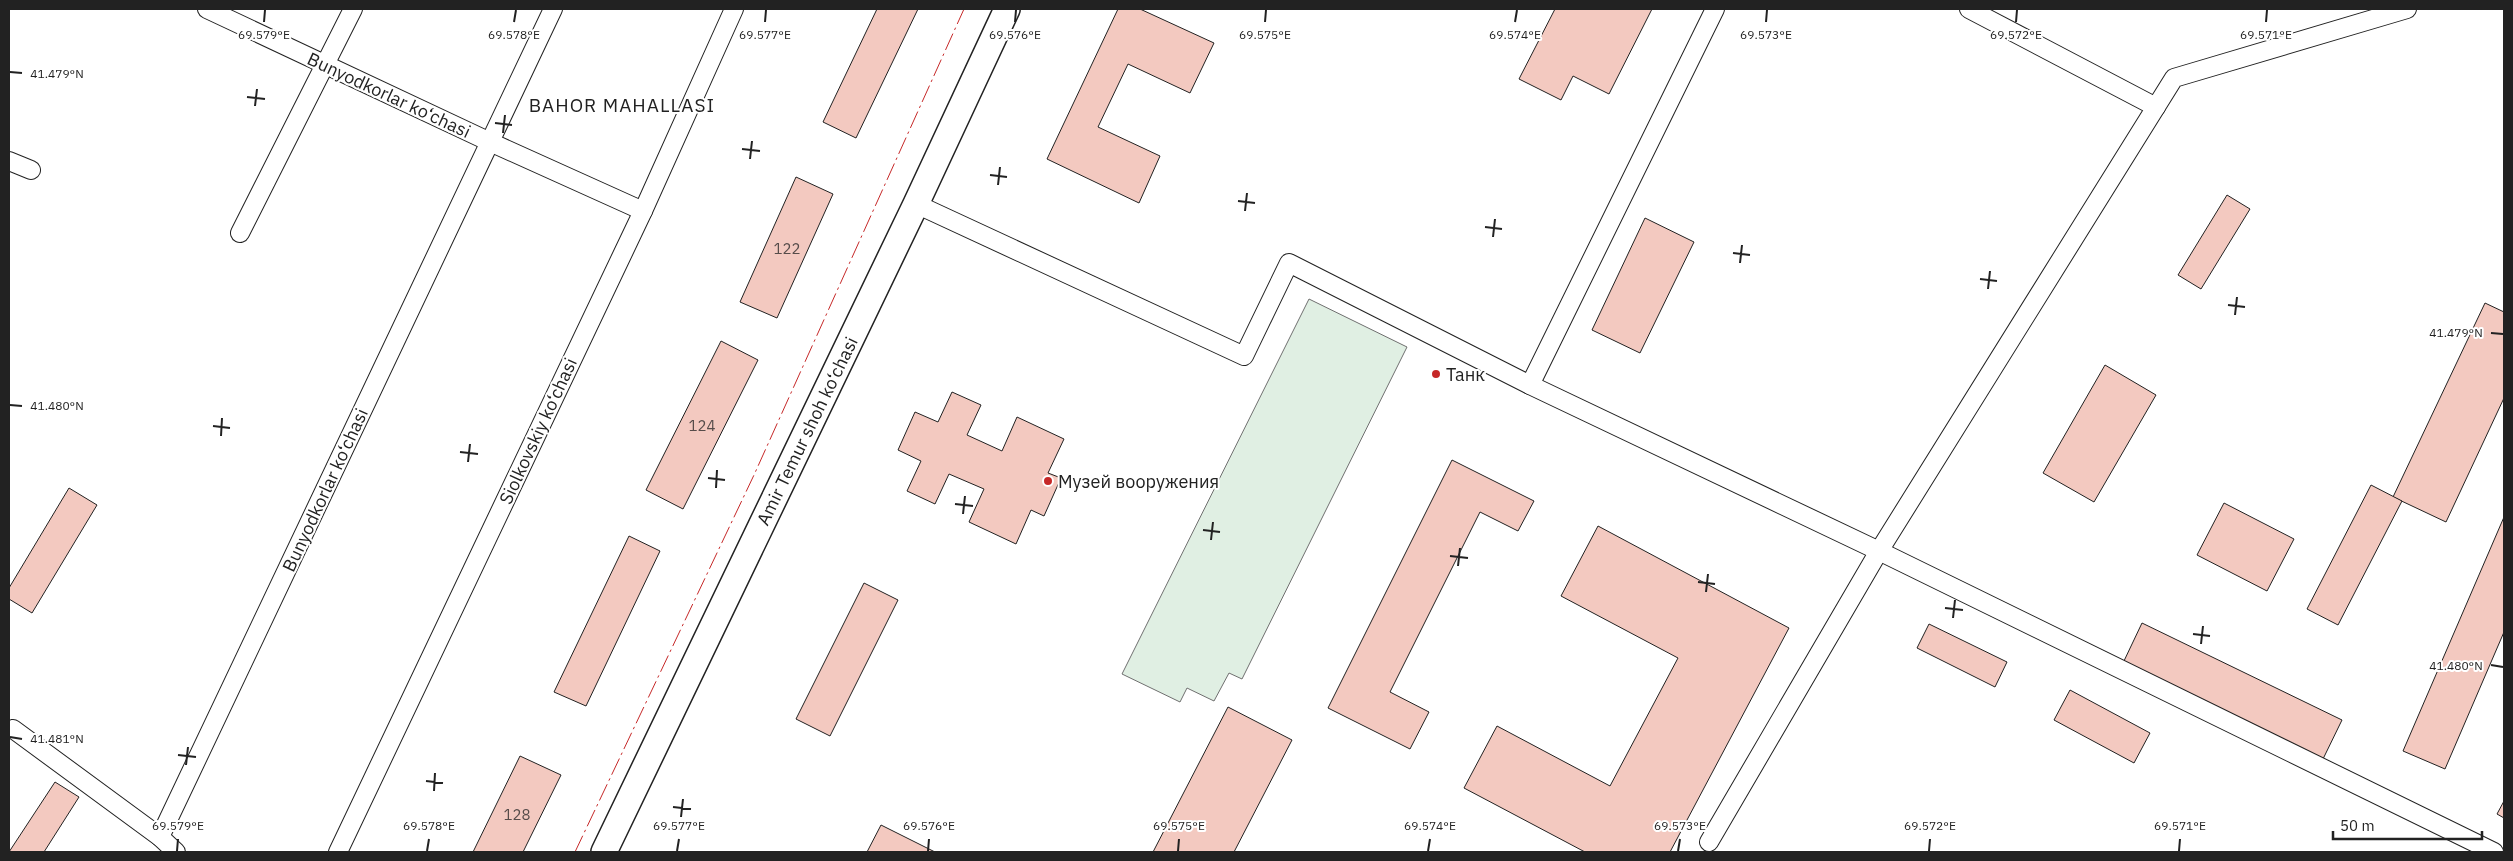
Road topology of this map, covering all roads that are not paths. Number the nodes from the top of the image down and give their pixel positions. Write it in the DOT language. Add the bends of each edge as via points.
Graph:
graph roads {
  1 [pos="207,9"];
  2 [pos="353,9"];
  3 [pos="554,9"];
  4 [pos="734,9"];
  5 [pos="1007,9"];
  6 [pos="1715,9"];
  7 [pos="1969,9"];
  8 [pos="2408,9"];
  9 [pos="325,64"];
  10 [pos="2156,108"];
  11 [pos="490,142"];
  12 [pos="9,161"];
  13 [pos="31,170"];
  14 [pos="916,204"];
  15 [pos="643,211"];
  16 [pos="240,233"];
  17 [pos="1530,385"];
  18 [pos="1879,551"];
  19 [pos="13,729"];
  20 [pos="160,837"];
  21 [pos="1709,842"];
  22 [pos="176,852"];
  23 [pos="338,852"];
  24 [pos="604,852"];
  25 [pos="2494,852"];
  1 -- 9 [label="street, Bunyodkorlar ko‘chasi"];
  2 -- 9 [label="street"];
  3 -- 11 [label="street, Bunyodkorlar ko‘chasi"];
  4 -- 15 [label="street, Siolkovskiy ko‘chasi"];
  5 -- 14 [label="main road, Amir Temur shoh ko‘chasi"];
  6 -- 17 [label="street"];
  7 -- 10 [label="street"];
  8 -- 10 [label="street" via="2174,78"];
  9 -- 11 [label="street, Bunyodkorlar ko‘chasi"];
  9 -- 16 [label="street"];
  10 -- 18 [label="street"];
  11 -- 15 [label="street, Bunyodkorlar ko‘chasi"];
  11 -- 20 [label="street, Bunyodkorlar ko‘chasi"];
  12 -- 13 [label="street"];
  14 -- 17 [label="street" via="1244,356 1289,263"];
  14 -- 24 [label="main road, Amir Temur shoh ko‘chasi"];
  15 -- 23 [label="street, Siolkovskiy ko‘chasi"];
  17 -- 18 [label="street"];
  18 -- 21 [label="street"];
  18 -- 25 [label="street"];
  19 -- 20 [label="street"];
  20 -- 22 [label="street"];
}
